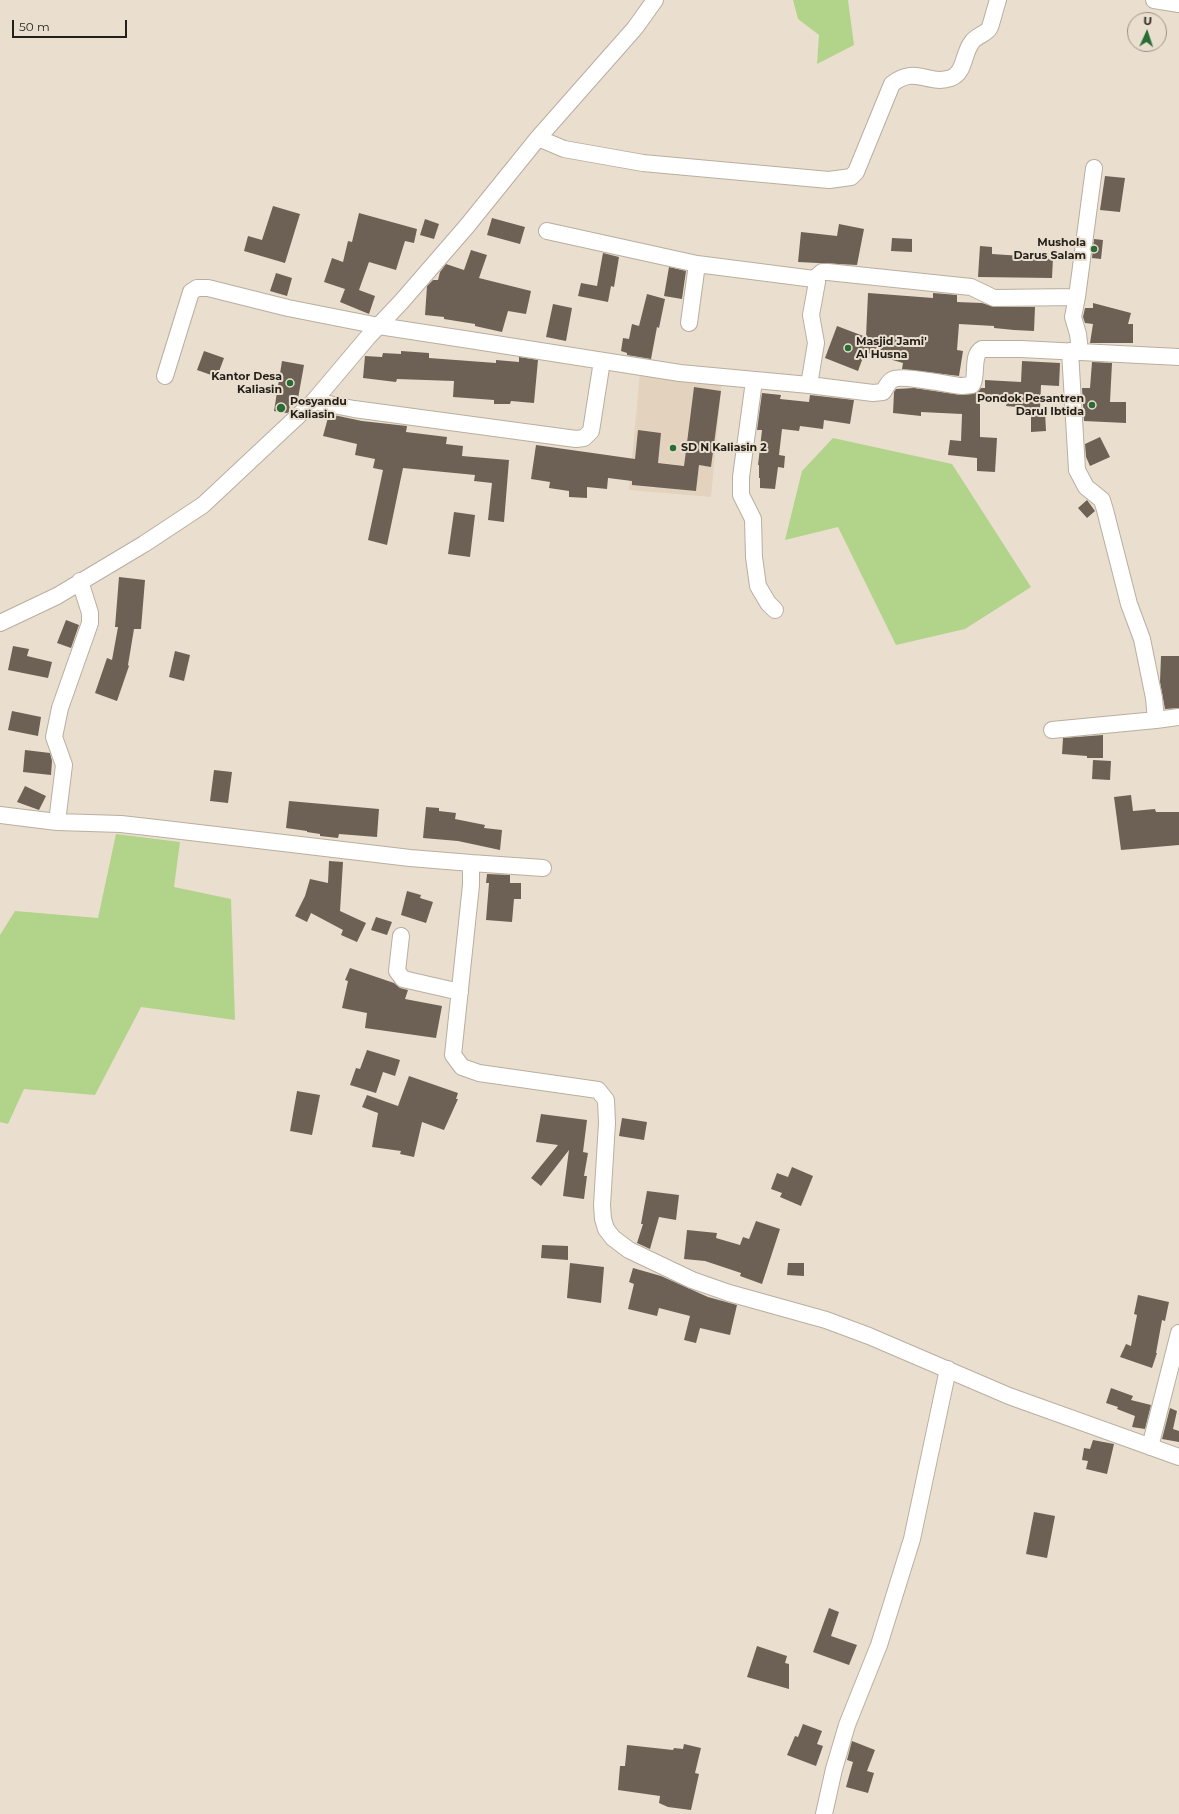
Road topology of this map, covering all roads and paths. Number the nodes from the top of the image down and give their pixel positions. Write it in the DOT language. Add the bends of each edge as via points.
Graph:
graph roads {
  1 [pos="655,0"];
  2 [pos="998,0"];
  3 [pos="1154,0"];
  4 [pos="1179,4"];
  5 [pos="538,138"];
  6 [pos="1094,168"];
  7 [pos="547,231"];
  8 [pos="697,264"];
  9 [pos="814,279"];
  10 [pos="1077,297"];
  11 [pos="689,323"];
  12 [pos="379,326"];
  13 [pos="1075,351"];
  14 [pos="1179,357"];
  15 [pos="602,360"];
  16 [pos="165,376"];
  17 [pos="754,381"];
  18 [pos="809,384"];
  19 [pos="314,400"];
  20 [pos="80,581"];
  21 [pos="775,610"];
  22 [pos="0,623"];
  23 [pos="1179,717"];
  24 [pos="1156,720"];
  25 [pos="1052,730"];
  26 [pos="0,815"];
  27 [pos="57,822"];
  28 [pos="471,863"];
  29 [pos="543,868"];
  30 [pos="401,936"];
  31 [pos="460,992"];
  32 [pos="1179,1334"];
  33 [pos="948,1370"];
  34 [pos="1150,1447"];
  35 [pos="1179,1457"];
  36 [pos="824,1814"];
  1 -- 5 [label="street" via="635,28"];
  2 -- 5 [label="street" via="990,28 971,43 958,74 938,79 911,75 892,84 856,172 851,177 829,180 643,162 564,149"];
  3 -- 4 [label="street"];
  5 -- 12 [label="street" via="462,232"];
  6 -- 10 [label="street"];
  7 -- 8 [label="street"];
  8 -- 9 [label="street"];
  8 -- 11 [label="street"];
  9 -- 10 [label="street" via="822,272 828,272 971,287 994,298"];
  9 -- 18 [label="street" via="817,282 811,315 816,343"];
  10 -- 13 [label="street" via="1073,317 1078,334"];
  12 -- 15 [label="street"];
  12 -- 16 [label="street" via="288,308 208,288 197,288 191,292"];
  12 -- 19 [label="street"];
  13 -- 14 [label="street"];
  13 -- 18 [label="street" via="982,349 977,355 974,382 967,386 894,378 883,392 873,393"];
  13 -- 24 [label="street" via="1078,470 1086,487 1102,500 1129,604 1142,639"];
  15 -- 17 [label="street" via="680,373"];
  15 -- 19 [label="street" via="591,431 584,438 354,409"];
  17 -- 18 [label="street"];
  17 -- 21 [label="street" via="741,477 741,495 753,519 758,586"];
  19 -- 20 [label="street" via="203,505"];
  20 -- 22 [label="street" via="57,596"];
  20 -- 27 [label="street" via="90,613 90,623 60,708 54,737 64,766"];
  23 -- 24 [label="street"];
  24 -- 25 [label="street"];
  26 -- 27 [label="street"];
  27 -- 28 [label="street" via="150,827"];
  28 -- 29 [label="street"];
  28 -- 31 [label="street"];
  30 -- 31 [label="street" via="397,971 403,979"];
  31 -- 33 [label="street" via="453,1055 462,1068 479,1074 598,1090 606,1100 602,1205 604,1224 613,1238 630,1250 692,1280 826,1320"];
  32 -- 34 [label="street"];
  33 -- 34 [label="street" via="1009,1396"];
  33 -- 36 [label="street" via="912,1539 879,1645 847,1724"];
  34 -- 35 [label="street"];
}
